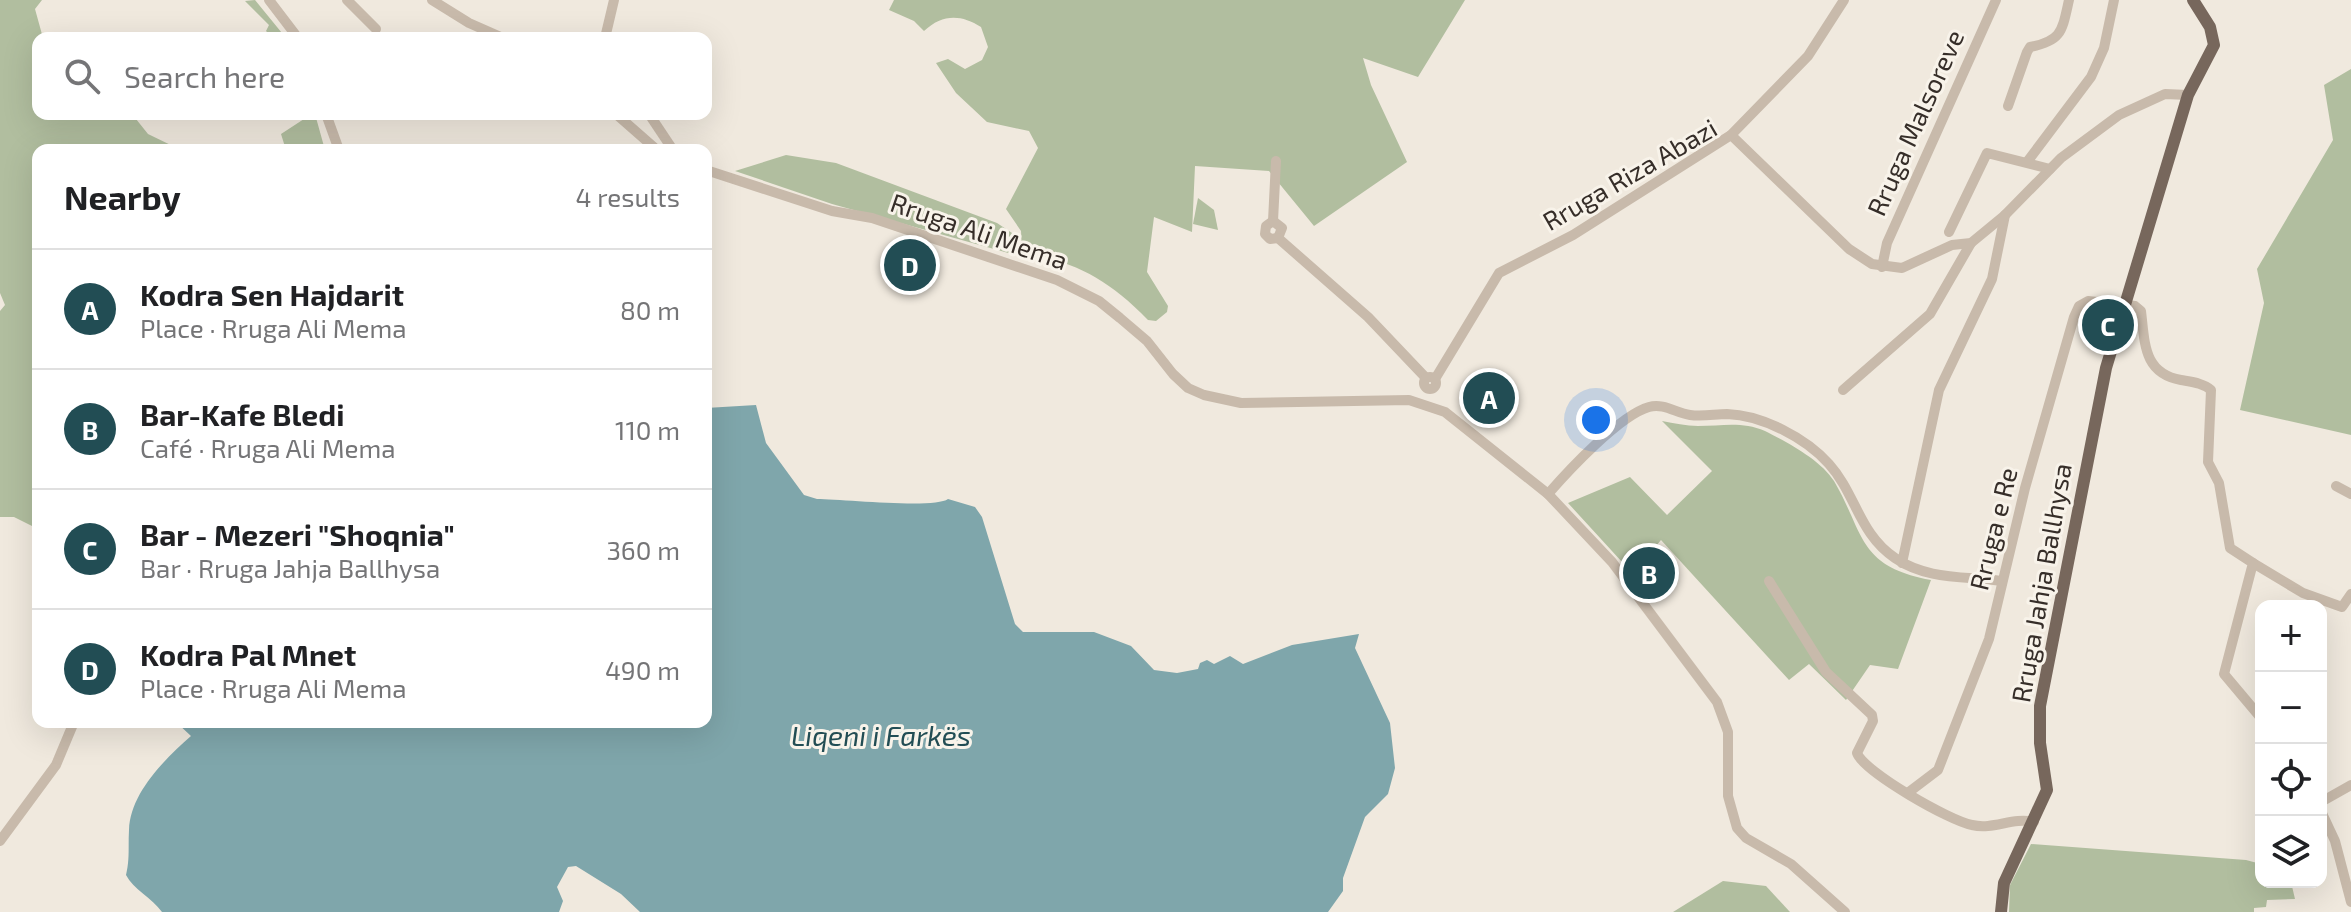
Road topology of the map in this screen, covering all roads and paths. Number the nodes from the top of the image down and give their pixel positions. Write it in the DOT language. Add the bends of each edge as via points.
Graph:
graph roads {
  1 [pos="269,0"];
  2 [pos="347,0"];
  3 [pos="432,0"];
  4 [pos="614,0"];
  5 [pos="1844,0"];
  6 [pos="1996,0"];
  7 [pos="2069,0"];
  8 [pos="2114,0"];
  9 [pos="2193,0"];
  10 [pos="376,29"];
  11 [pos="293,32"];
  12 [pos="492,32"];
  13 [pos="606,32"];
  14 [pos="2188,95"];
  15 [pos="2008,106"];
  16 [pos="328,120"];
  17 [pos="623,120"];
  18 [pos="653,120"];
  19 [pos="1731,135"];
  20 [pos="337,144"];
  21 [pos="650,144"];
  22 [pos="669,144"];
  23 [pos="1276,161"];
  24 [pos="2027,162"];
  25 [pos="2050,169"];
  26 [pos="712,172"];
  27 [pos="2005,215"];
  28 [pos="1949,232"];
  29 [pos="1971,243"];
  30 [pos="1882,267"];
  31 [pos="2125,303"];
  32 [pos="1430,382"];
  33 [pos="1843,390"];
  34 [pos="1427,404"];
  35 [pos="2336,486"];
  36 [pos="1548,494"];
  37 [pos="2351,494"];
  38 [pos="1902,563"];
  39 [pos="2253,563"];
  40 [pos="1769,581"];
  41 [pos="2001,581"];
  42 [pos="2351,594"];
  43 [pos="2346,609"];
  44 [pos="2255,711"];
  45 [pos="71,728"];
  46 [pos="2351,785"];
  47 [pos="1909,792"];
  48 [pos="2327,799"];
  49 [pos="2323,816"];
  50 [pos="2034,822"];
  51 [pos="0,841"];
  52 [pos="2351,902"];
  53 [pos="1845,912"];
  54 [pos="2001,912"];
  1 -- 11 [label="street"];
  2 -- 10 [label="street"];
  3 -- 12 [label="street"];
  4 -- 13 [label="street"];
  5 -- 19 [label="street" via="1808,56"];
  6 -- 30 [label="street, Rruga Malsoreve" via="1887,243"];
  7 -- 15 [label="street" via="2058,37 2027,52"];
  8 -- 24 [label="street" via="2104,48 2091,77"];
  9 -- 14 [label="main road, Rruga Jahja Ballhysa" via="2214,45"];
  14 -- 25 [label="street" via="2165,94 2143,101"];
  14 -- 31 [label="main road, Rruga Jahja Ballhysa"];
  16 -- 20 [label="street"];
  17 -- 21 [label="street"];
  18 -- 22 [label="street"];
  19 -- 30 [label="street, Rruga Riza Abazi" via="1849,249"];
  19 -- 32 [label="street, Rruga Riza Abazi" via="1573,235 1499,273"];
  23 -- 32 [label="street" via="1273,221 1265,234 1278,238 1368,317"];
  24 -- 25 [label="street"];
  24 -- 28 [label="street" via="1987,153"];
  25 -- 27 [label="street"];
  26 -- 34 [label="street, Rruga Ali Mema" via="1057,280 1099,301 1147,341 1188,388 1204,395 1241,403"];
  27 -- 29 [label="street"];
  27 -- 38 [label="street" via="1992,279 1939,390"];
  29 -- 30 [label="street" via="1952,245 1902,268"];
  29 -- 33 [label="street" via="1930,314"];
  31 -- 39 [label="street" via="2141,311 2154,368 2211,390 2208,462 2219,483 2230,548"];
  31 -- 41 [label="street, Rruga e Re" via="2088,301 2074,317"];
  31 -- 50 [label="main road, Rruga Jahja Ballhysa" via="2095,410 2042,693 2040,743 2048,780"];
  32 -- 34 [label="street, Rruga Riza Abazi"];
  34 -- 36 [label="street, Rruga Ali Mema" via="1462,423"];
  35 -- 37 [label="street"];
  36 -- 38 [label="street" via="1590,450 1644,409 1661,406 1687,415 1746,416 1783,431 1824,458 1871,537"];
  36 -- 53 [label="street, Rruga Ali Mema" via="1612,562 1717,702 1728,732 1728,796 1737,828 1791,864"];
  38 -- 41 [label="street" via="1939,576"];
  39 -- 43 [label="street" via="2303,593"];
  39 -- 44 [label="street" via="2224,674"];
  40 -- 47 [label="street" via="1826,672 1873,718 1858,756"];
  41 -- 47 [label="street, Rruga e Re" via="1989,639 1938,770"];
  42 -- 43 [label="street"];
  45 -- 51 [label="street" via="56,765"];
  46 -- 48 [label="street"];
  47 -- 50 [label="street" via="1940,814 1973,826 2018,819"];
  49 -- 52 [label="street"];
  50 -- 54 [label="main road, Rruga Jahja Ballhysa" via="2003,887"];
}
